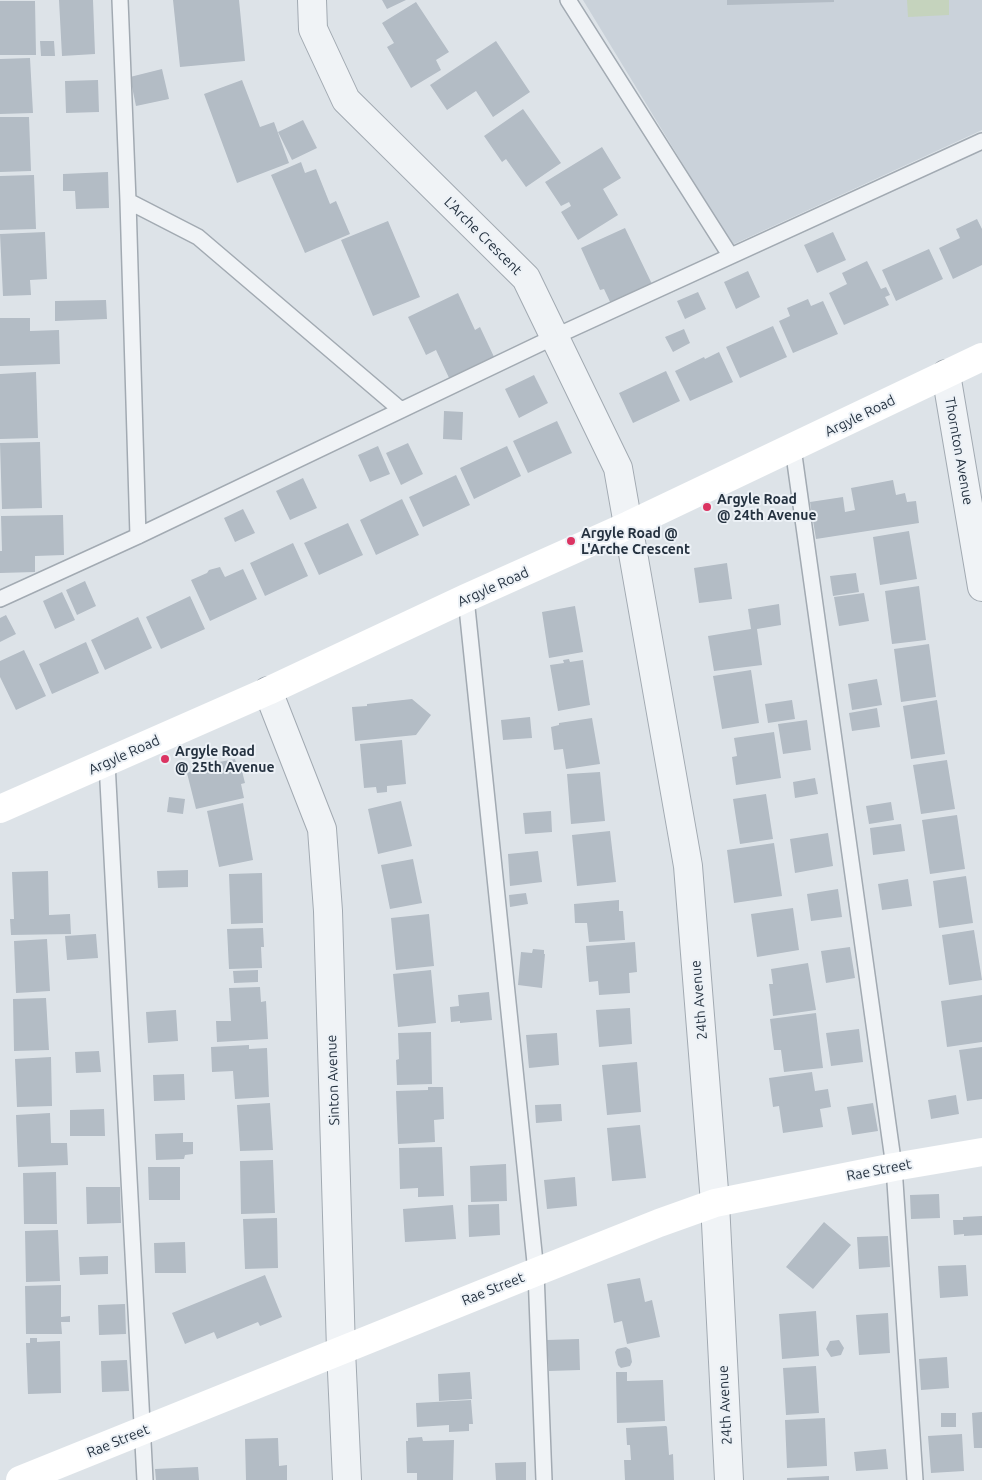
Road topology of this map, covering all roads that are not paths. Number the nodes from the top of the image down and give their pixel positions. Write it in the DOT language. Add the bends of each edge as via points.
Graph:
graph roads {
  1 [pos="120,0"];
  2 [pos="312,0"];
  3 [pos="568,0"];
  4 [pos="982,141"];
  5 [pos="128,201"];
  6 [pos="730,255"];
  7 [pos="554,337"];
  8 [pos="982,357"];
  9 [pos="946,374"];
  10 [pos="401,410"];
  11 [pos="793,448"];
  12 [pos="629,526"];
  13 [pos="138,536"];
  14 [pos="982,587"];
  15 [pos="466,598"];
  16 [pos="0,599"];
  17 [pos="268,691"];
  18 [pos="107,763"];
  19 [pos="0,810"];
  20 [pos="982,1152"];
  21 [pos="894,1167"];
  22 [pos="715,1203"];
  23 [pos="536,1272"];
  24 [pos="341,1350"];
  25 [pos="144,1431"];
  26 [pos="20,1480"];
  27 [pos="145,1480"];
  28 [pos="347,1480"];
  29 [pos="544,1480"];
  30 [pos="729,1480"];
  31 [pos="915,1480"];
  1 -- 5 [label="lane"];
  2 -- 7 [label="street, L'Arche Crescent" via="313,29 346,100 526,278"];
  3 -- 6 [label="lane"];
  4 -- 6 [label="lane"];
  5 -- 10 [label="lane" via="198,237"];
  5 -- 13 [label="lane"];
  6 -- 7 [label="lane"];
  7 -- 10 [label="lane"];
  7 -- 12 [label="street, L'Arche Crescent" via="618,468"];
  8 -- 9 [label="street, Argyle Road"];
  9 -- 11 [label="street, Argyle Road"];
  9 -- 14 [label="street, Thornton Avenue"];
  10 -- 13 [label="lane"];
  11 -- 12 [label="street, Argyle Road"];
  11 -- 21 [label="lane"];
  12 -- 15 [label="street, Argyle Road"];
  12 -- 22 [label="street, 24th Avenue" via="688,866"];
  13 -- 16 [label="lane"];
  15 -- 17 [label="street, Argyle Road"];
  15 -- 23 [label="lane"];
  17 -- 18 [label="street, Argyle Road"];
  17 -- 24 [label="street, Sinton Avenue" via="322,829 328,921"];
  18 -- 19 [label="street, Argyle Road"];
  18 -- 25 [label="lane"];
  20 -- 21 [label="street, Rae Street"];
  21 -- 22 [label="street, Rae Street"];
  21 -- 31 [label="lane"];
  22 -- 23 [label="street, Rae Street"];
  22 -- 30 [label="street, 24th Avenue"];
  23 -- 24 [label="street, Rae Street"];
  23 -- 29 [label="lane"];
  24 -- 25 [label="street, Rae Street"];
  24 -- 28 [label="street, Sinton Avenue"];
  25 -- 26 [label="street, Rae Street"];
  25 -- 27 [label="lane"];
}
